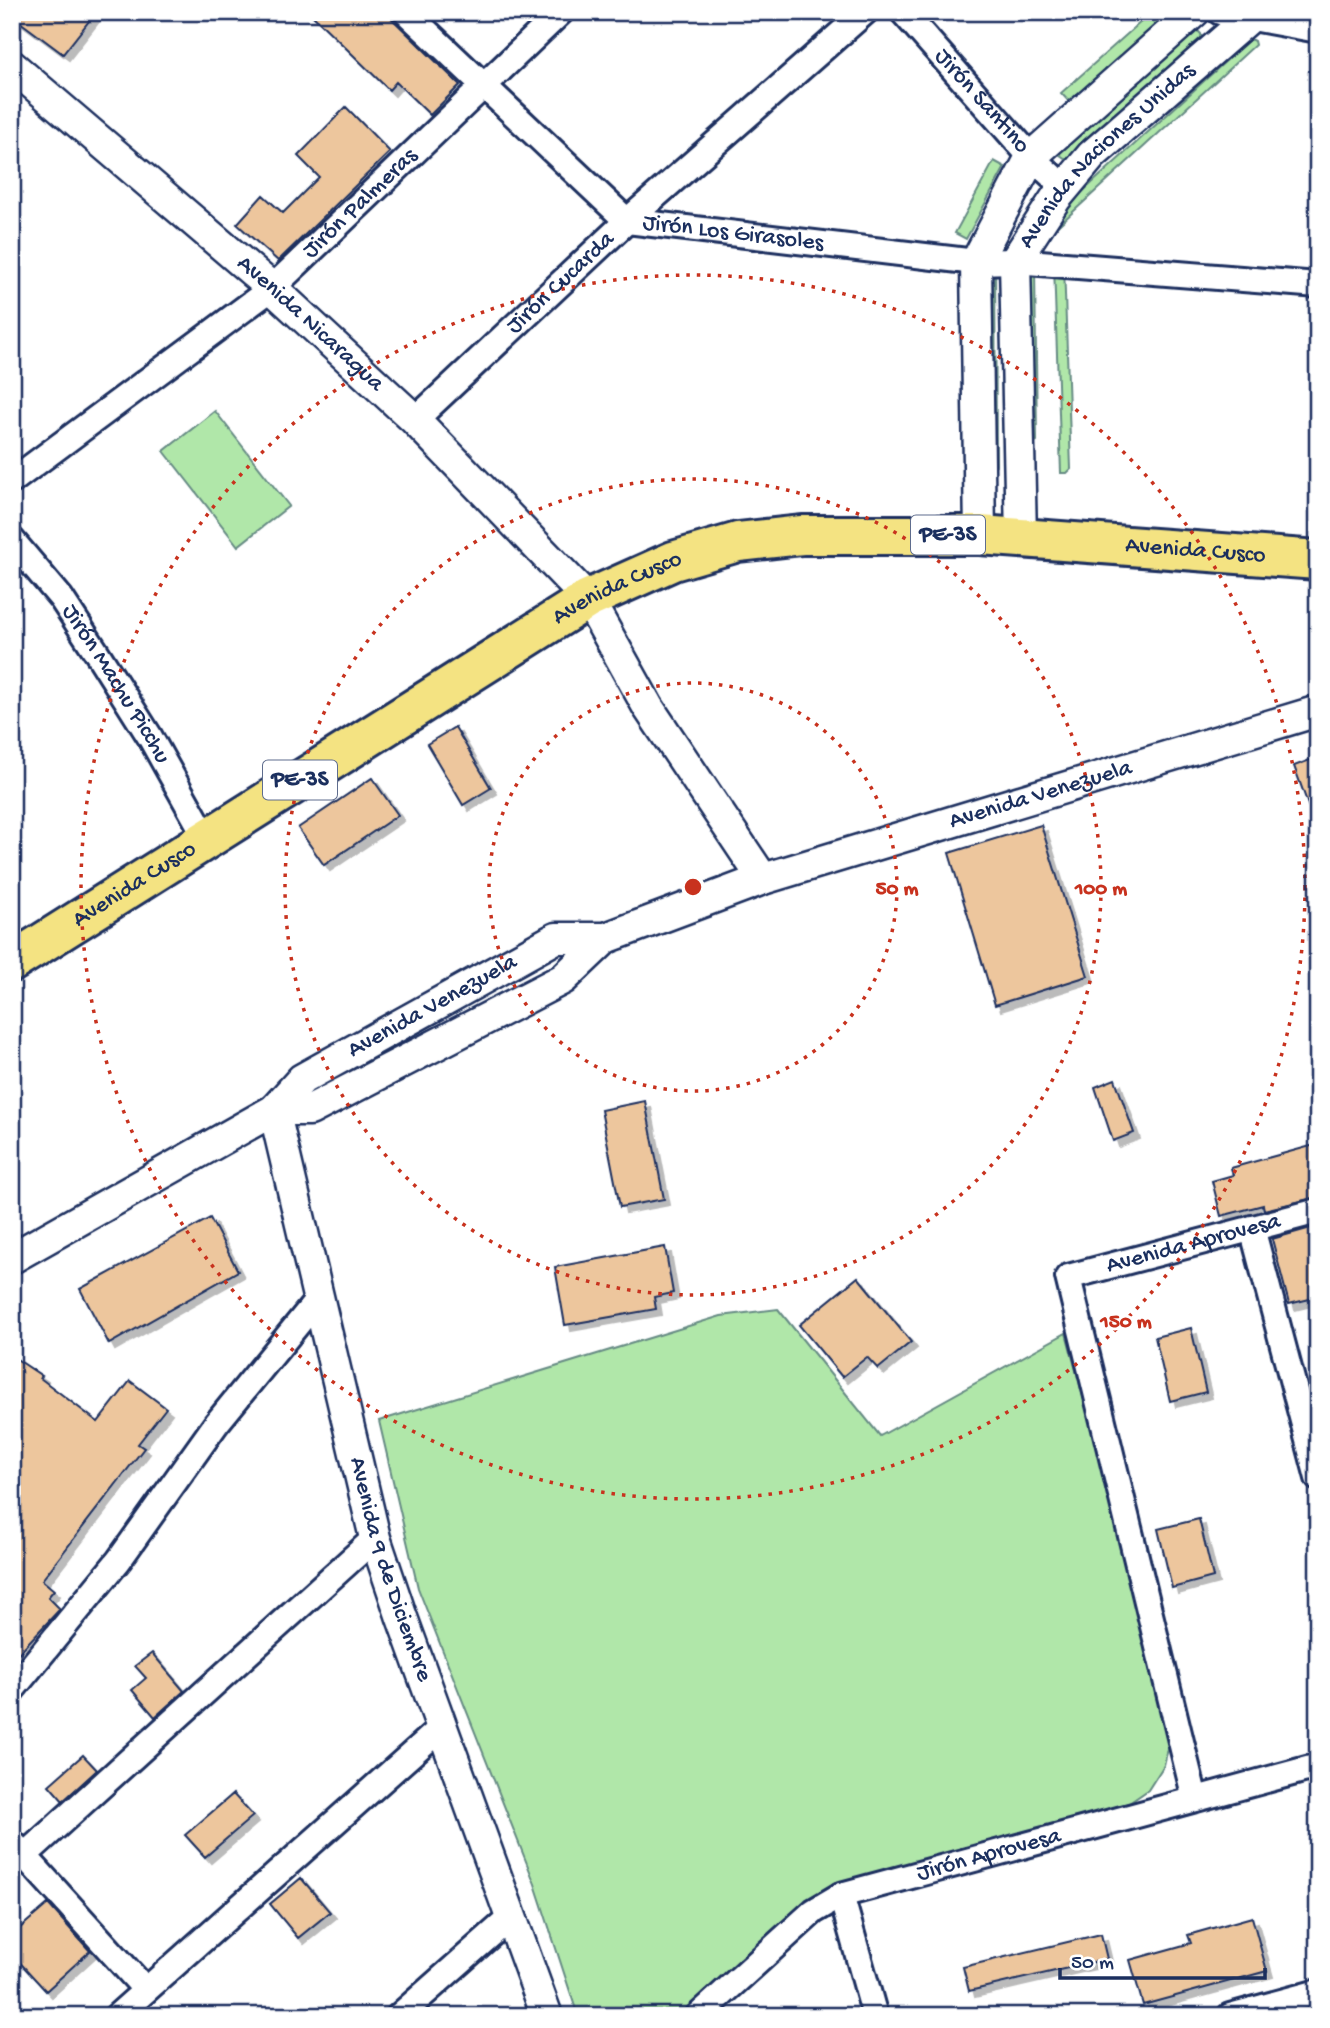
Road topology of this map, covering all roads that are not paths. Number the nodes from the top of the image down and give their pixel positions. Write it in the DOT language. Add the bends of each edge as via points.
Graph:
graph roads {
  1 [pos="406,12"];
  2 [pos="561,12"];
  3 [pos="865,12"];
  4 [pos="904,12"];
  5 [pos="1194,12"];
  6 [pos="1220,12"];
  7 [pos="1253,16"];
  8 [pos="1318,30"];
  9 [pos="12,66"];
  10 [pos="484,86"];
  11 [pos="1031,157"];
  12 [pos="1065,188"];
  13 [pos="627,221"];
  14 [pos="1016,261"];
  15 [pos="976,262"];
  16 [pos="1318,285"];
  17 [pos="272,288"];
  18 [pos="415,420"];
  19 [pos="12,481"];
  20 [pos="980,535"];
  21 [pos="1021,538"];
  22 [pos="12,540"];
  23 [pos="1318,560"];
  24 [pos="588,599"];
  25 [pos="1318,711"];
  26 [pos="207,839"];
  27 [pos="763,879"];
  28 [pos="606,938"];
  29 [pos="12,962"];
  30 [pos="274,1110"];
  31 [pos="1318,1211"];
  32 [pos="1252,1228"];
  33 [pos="12,1258"];
  34 [pos="319,1298"];
  35 [pos="1318,1478"];
  36 [pos="376,1538"];
  37 [pos="12,1690"];
  38 [pos="442,1727"];
  39 [pos="1318,1766"];
  40 [pos="1195,1799"];
  41 [pos="19,1849"];
  42 [pos="841,1895"];
  43 [pos="511,1917"];
  44 [pos="145,1989"];
  45 [pos="1318,1992"];
  46 [pos="117,2016"];
  47 [pos="399,2016"];
  48 [pos="547,2016"];
  49 [pos="698,2016"];
  50 [pos="875,2016"];
  51 [pos="1230,2016"];
  1 -- 10 [label="street, Jirón Los Girasoles"];
  2 -- 10 [label="street, Jirón Palmeras"];
  3 -- 13 [label="street, Jirón Cucarda"];
  4 -- 11 [label="street, Jirón Santino"];
  5 -- 11 [label="street, Avenida Naciones Unidas"];
  6 -- 7 [label="street"];
  7 -- 8 [label="street"];
  7 -- 12 [label="street, Avenida Naciones Unidas" via="1092,155"];
  9 -- 17 [label="street, Avenida Nicaragua"];
  10 -- 13 [label="street, Jirón Los Girasoles"];
  10 -- 17 [label="street, Jirón Palmeras"];
  11 -- 12 [label="street, Jirón Santino"];
  11 -- 15 [label="street, Avenida Naciones Unidas"];
  12 -- 14 [label="street, Avenida Naciones Unidas"];
  13 -- 15 [label="street, Jirón Los Girasoles"];
  13 -- 18 [label="street, Jirón Cucarda"];
  14 -- 15 [label="street, Jirón Los Girasoles"];
  14 -- 16 [label="street, Jirón Los Girasoles"];
  14 -- 21 [label="street, Avenida Naciones Unidas"];
  15 -- 20 [label="street, Avenida Naciones Unidas"];
  17 -- 18 [label="street, Avenida Nicaragua"];
  17 -- 19 [label="street, Jirón Palmeras"];
  18 -- 24 [label="street, Avenida Nicaragua"];
  20 -- 21 [label="highway, Avenida Cusco / PE-3S"];
  20 -- 24 [label="highway, Avenida Cusco / PE-3S" via="802,536 738,542 673,561"];
  21 -- 23 [label="highway, Avenida Cusco / PE-3S"];
  22 -- 26 [label="street, Jirón Machu Picchu" via="61,598 90,642"];
  24 -- 26 [label="highway, Avenida Cusco / PE-3S"];
  24 -- 27 [label="street" via="648,707"];
  25 -- 27 [label="street, Avenida Venezuela"];
  26 -- 29 [label="highway, Avenida Cusco / PE-3S"];
  27 -- 28 [label="street, Avenida Venezuela"];
  28 -- 30 [label="street, Avenida Venezuela" via="563,979 310,1110"];
  28 -- 30 [label="street, Avenida Venezuela" via="556,938 302,1079"];
  30 -- 33 [label="street, Avenida Venezuela"];
  30 -- 34 [label="street, Avenida 9 de Diciembre"];
  31 -- 32 [label="street, Avenida Aprovesa"];
  32 -- 35 [label="street"];
  32 -- 40 [label="street, Avenida Aprovesa" via="1068,1277"];
  34 -- 36 [label="street, Avenida 9 de Diciembre"];
  34 -- 37 [label="street" via="216,1424 119,1560"];
  36 -- 38 [label="street, Avenida 9 de Diciembre"];
  36 -- 41 [label="street"];
  38 -- 43 [label="street, Avenida 9 de Diciembre"];
  38 -- 44 [label="street"];
  39 -- 40 [label="street, Jirón Aprovesa"];
  40 -- 42 [label="street, Jirón Aprovesa"];
  41 -- 44 [label="street"];
  42 -- 49 [label="street, Jirón Aprovesa" via="814,1910"];
  42 -- 50 [label="street"];
  43 -- 47 [label="street"];
  43 -- 48 [label="street, Avenida 9 de Diciembre"];
  44 -- 46 [label="street"];
  45 -- 51 [label="street"];
}
